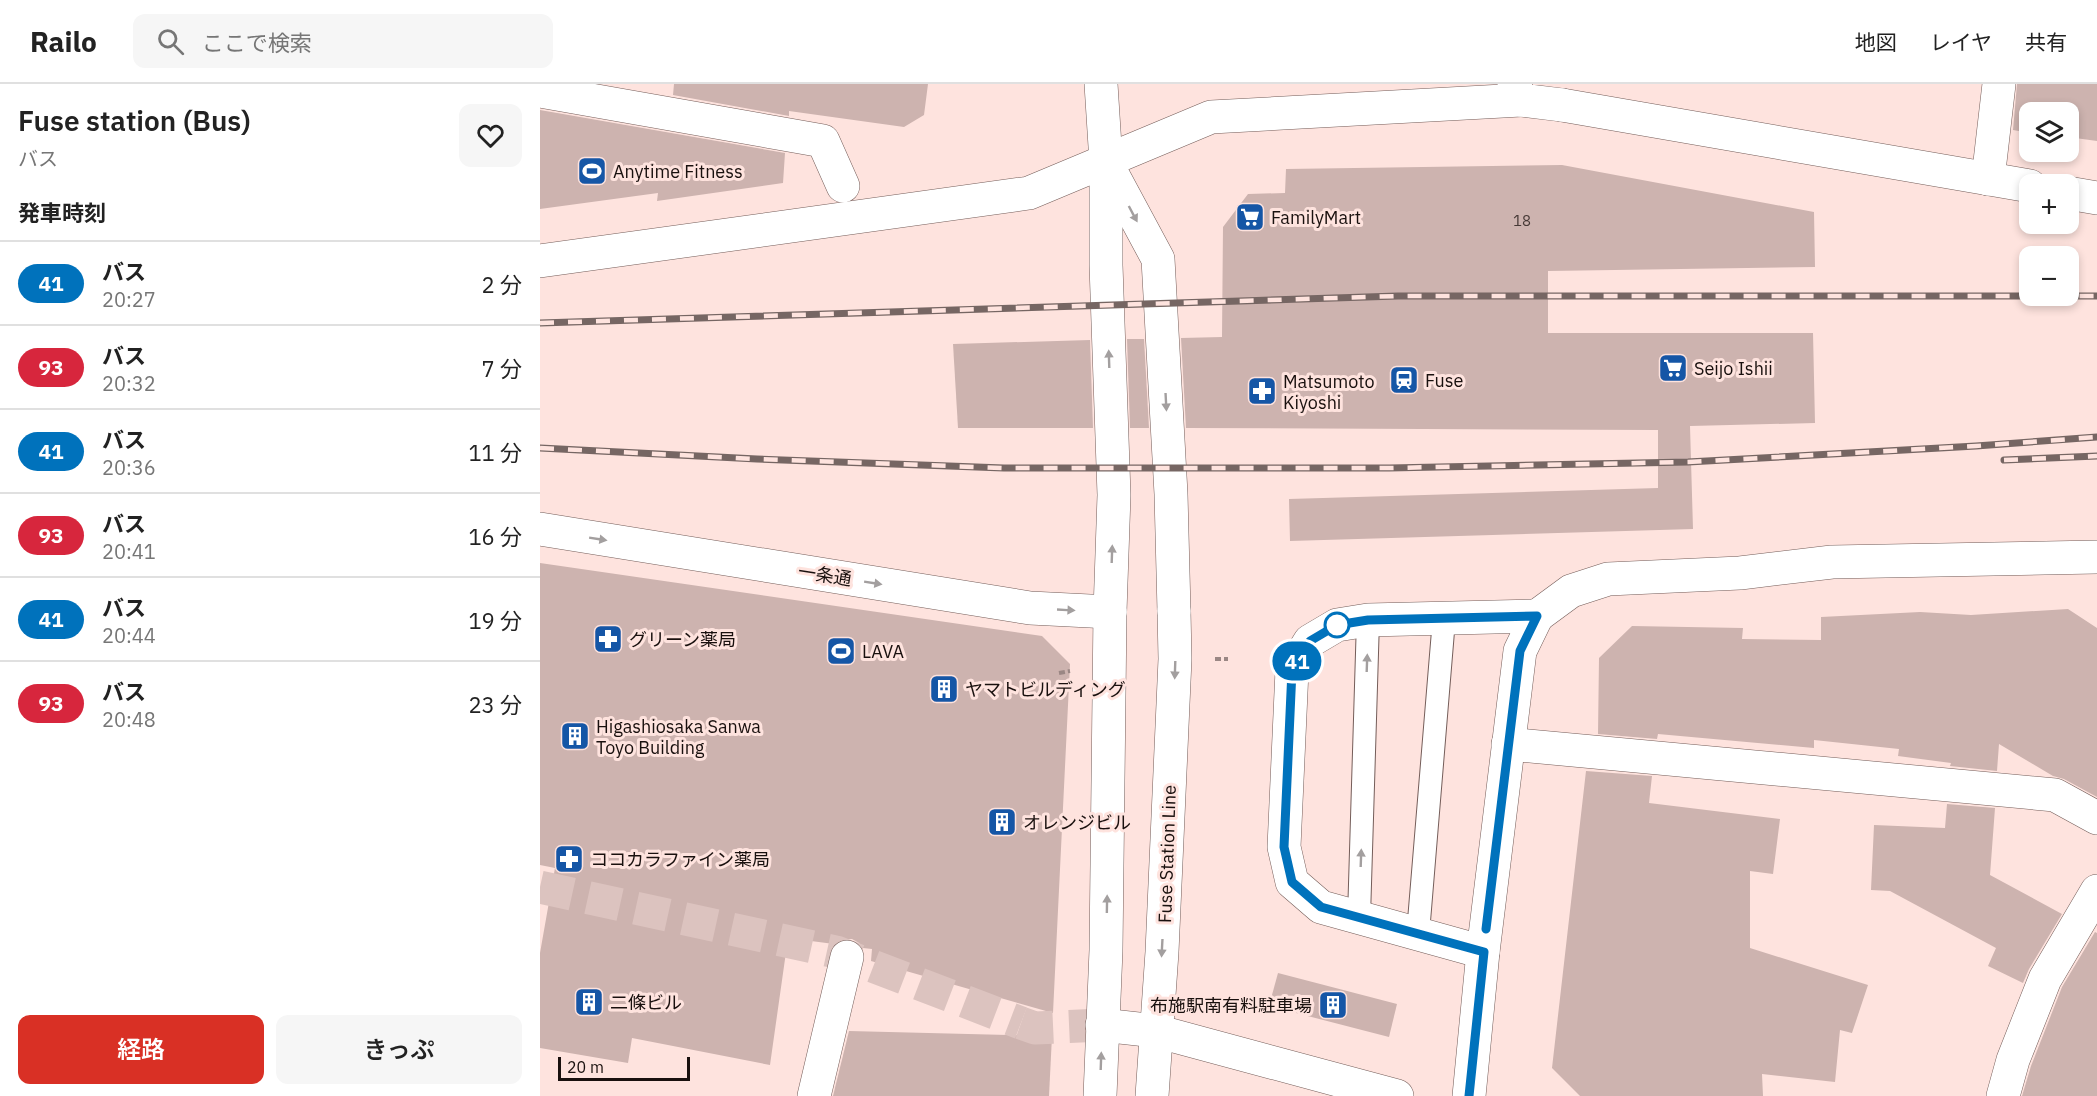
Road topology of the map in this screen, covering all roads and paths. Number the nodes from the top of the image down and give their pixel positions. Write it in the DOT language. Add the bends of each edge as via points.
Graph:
graph roads {
  1 [pos="1101,84"];
  2 [pos="1999,84"];
  3 [pos="540,91"];
  4 [pos="1517,92"];
  5 [pos="1557,94"];
  6 [pos="1106,162"];
  7 [pos="1988,179"];
  8 [pos="2019,184"];
  9 [pos="843,186"];
  10 [pos="2079,195"];
  11 [pos="2097,198"];
  12 [pos="540,261"];
  13 [pos="540,530"];
  14 [pos="2097,557"];
  15 [pos="1110,612"];
  16 [pos="1537,616"];
  17 [pos="1444,619"];
  18 [pos="1368,620"];
  19 [pos="1508,744"];
  20 [pos="2097,818"];
  21 [pos="2097,891"];
  22 [pos="1359,917"];
  23 [pos="1418,933"];
  24 [pos="1484,952"];
  25 [pos="847,957"];
  26 [pos="1102,1025"];
  27 [pos="1156,1030"];
  28 [pos="814,1096"];
  29 [pos="1100,1096"];
  30 [pos="1152,1096"];
  31 [pos="1397,1096"];
  32 [pos="1469,1096"];
  33 [pos="2003,1096"];
  1 -- 6 [label="street"];
  2 -- 7 [label="street"];
  3 -- 9 [label="street" via="823,141"];
  4 -- 5 [label="street"];
  4 -- 6 [label="street" via="1211,117"];
  5 -- 7 [label="street"];
  6 -- 12 [label="street" via="1029,193"];
  15 -- 6 [label="street, one-way" via="1114,495"];
  6 -- 27 [label="street, Fuse Station Line, one-way" via="1158,259 1171,494 1175,659"];
  7 -- 8 [label="street"];
  10 -- 11 [label="street"];
  13 -- 15 [label="street, 一条通, one-way" via="1030,608"];
  14 -- 16 [label="street" via="1832,562 1740,573 1608,579 1571,591"];
  26 -- 15 [label="street, one-way"];
  16 -- 17 [label="street"];
  16 -- 19 [label="street" via="1520,651"];
  17 -- 18 [label="street"];
  17 -- 23 [label="lane"];
  22 -- 18 [label="lane, one-way"];
  18 -- 22 [label="street" via="1337,625 1310,641 1292,670 1284,847 1292,882 1321,907"];
  19 -- 20 [label="street" via="2055,795"];
  19 -- 24 [label="street"];
  21 -- 33 [label="street" via="2045,980"];
  22 -- 23 [label="street"];
  23 -- 24 [label="street"];
  24 -- 32 [label="street"];
  25 -- 28 [label="street"];
  26 -- 27 [label="street"];
  29 -- 26 [label="street, one-way"];
  27 -- 30 [label="street, Fuse Station Line"];
  27 -- 31 [label="street"];
}
